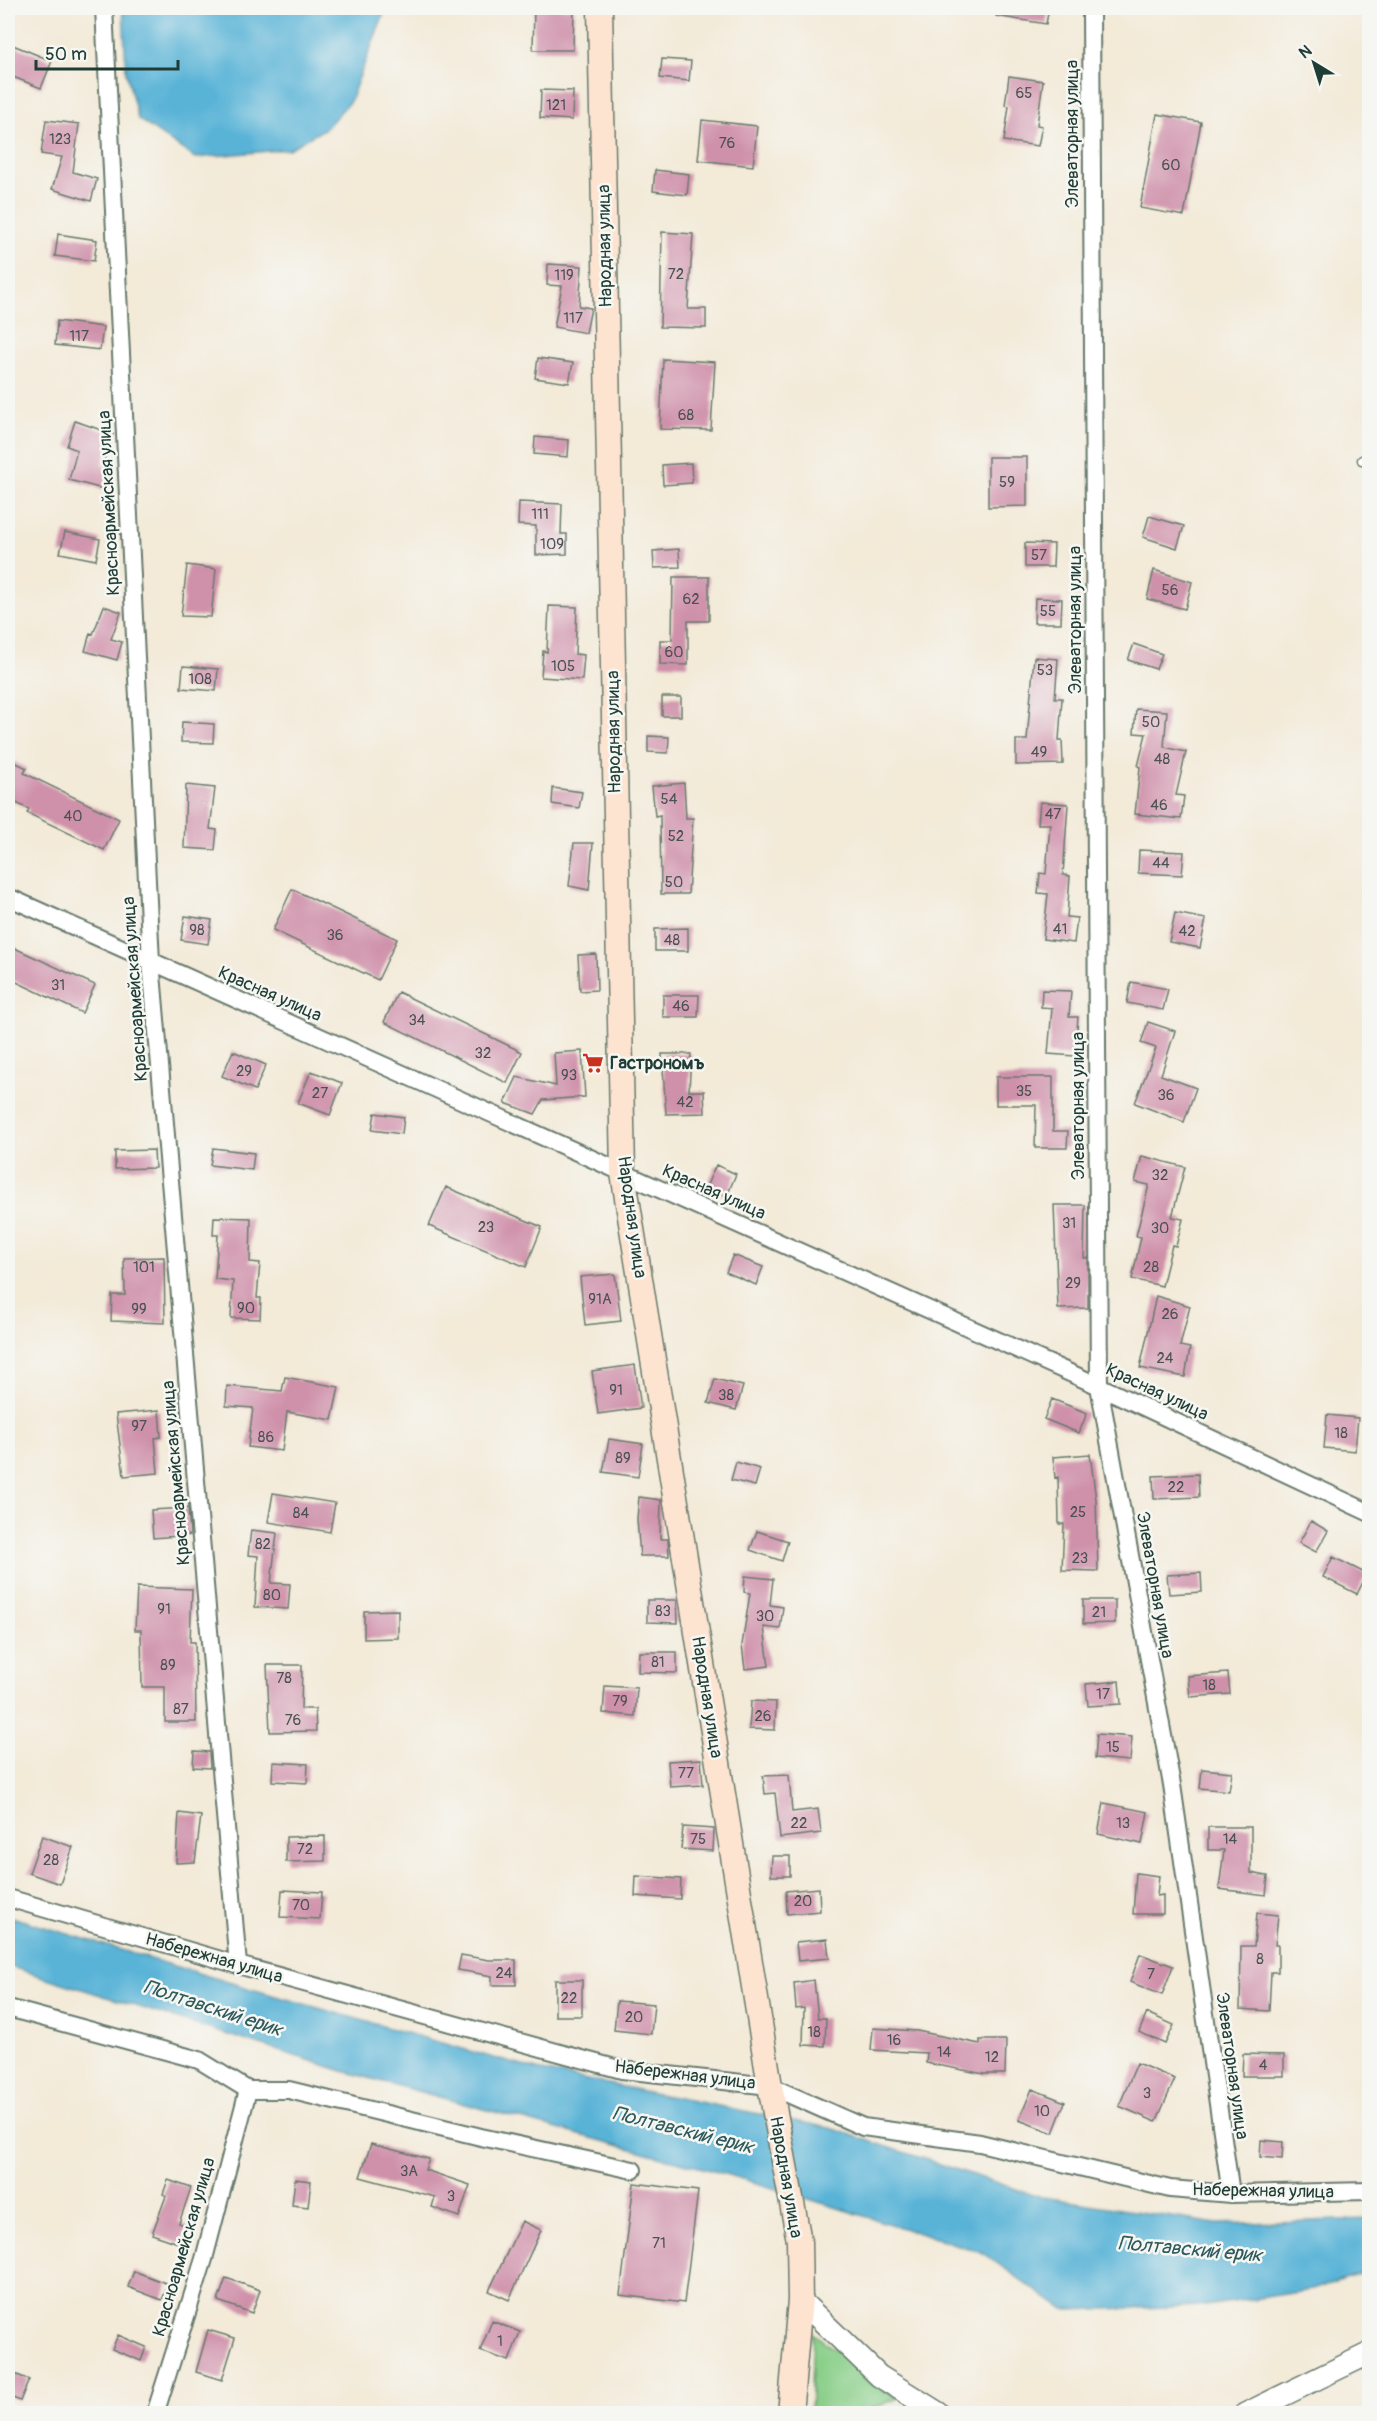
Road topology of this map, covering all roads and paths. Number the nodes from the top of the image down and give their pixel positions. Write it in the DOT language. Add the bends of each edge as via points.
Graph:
graph roads {
  1 [pos="104,8"];
  2 [pos="600,8"];
  3 [pos="1091,8"];
  4 [pos="8,897"];
  5 [pos="151,962"];
  6 [pos="623,1173"];
  7 [pos="1100,1386"];
  8 [pos="1370,1513"];
  9 [pos="8,1898"];
  10 [pos="238,1965"];
  11 [pos="8,2008"];
  12 [pos="770,2086"];
  13 [pos="248,2090"];
  14 [pos="633,2169"];
  15 [pos="1370,2191"];
  16 [pos="1231,2194"];
  17 [pos="800,2300"];
  18 [pos="1370,2353"];
  19 [pos="936,2413"];
  20 [pos="155,2414"];
  21 [pos="790,2414"];
  22 [pos="1245,2414"];
  1 -- 5 [label="street, Красноармейская улица"];
  2 -- 6 [label="main road, Народная улица"];
  3 -- 7 [label="street, Элеваторная улица"];
  4 -- 5 [label="street, Красная улица"];
  5 -- 6 [label="street, Красная улица"];
  5 -- 10 [label="street, Красноармейская улица"];
  6 -- 7 [label="street, Красная улица"];
  6 -- 12 [label="main road, Народная улица"];
  7 -- 8 [label="street, Красная улица"];
  7 -- 16 [label="street, Элеваторная улица" via="1172,1785"];
  9 -- 10 [label="street, Набережная улица"];
  10 -- 12 [label="street, Набережная улица" via="622,2070"];
  11 -- 13 [label="street" via="199,2060"];
  12 -- 16 [label="street, Набережная улица" via="863,2127 980,2143 1170,2189"];
  12 -- 17 [label="main road, Народная улица" via="799,2241"];
  13 -- 14 [label="street" via="289,2090"];
  13 -- 20 [label="street, Красноармейская улица" via="204,2259"];
  15 -- 16 [label="street, Набережная улица"];
  17 -- 19 [label="street" via="879,2376"];
  17 -- 21 [label="main road, Народная улица"];
  18 -- 22 [label="street"];
}
